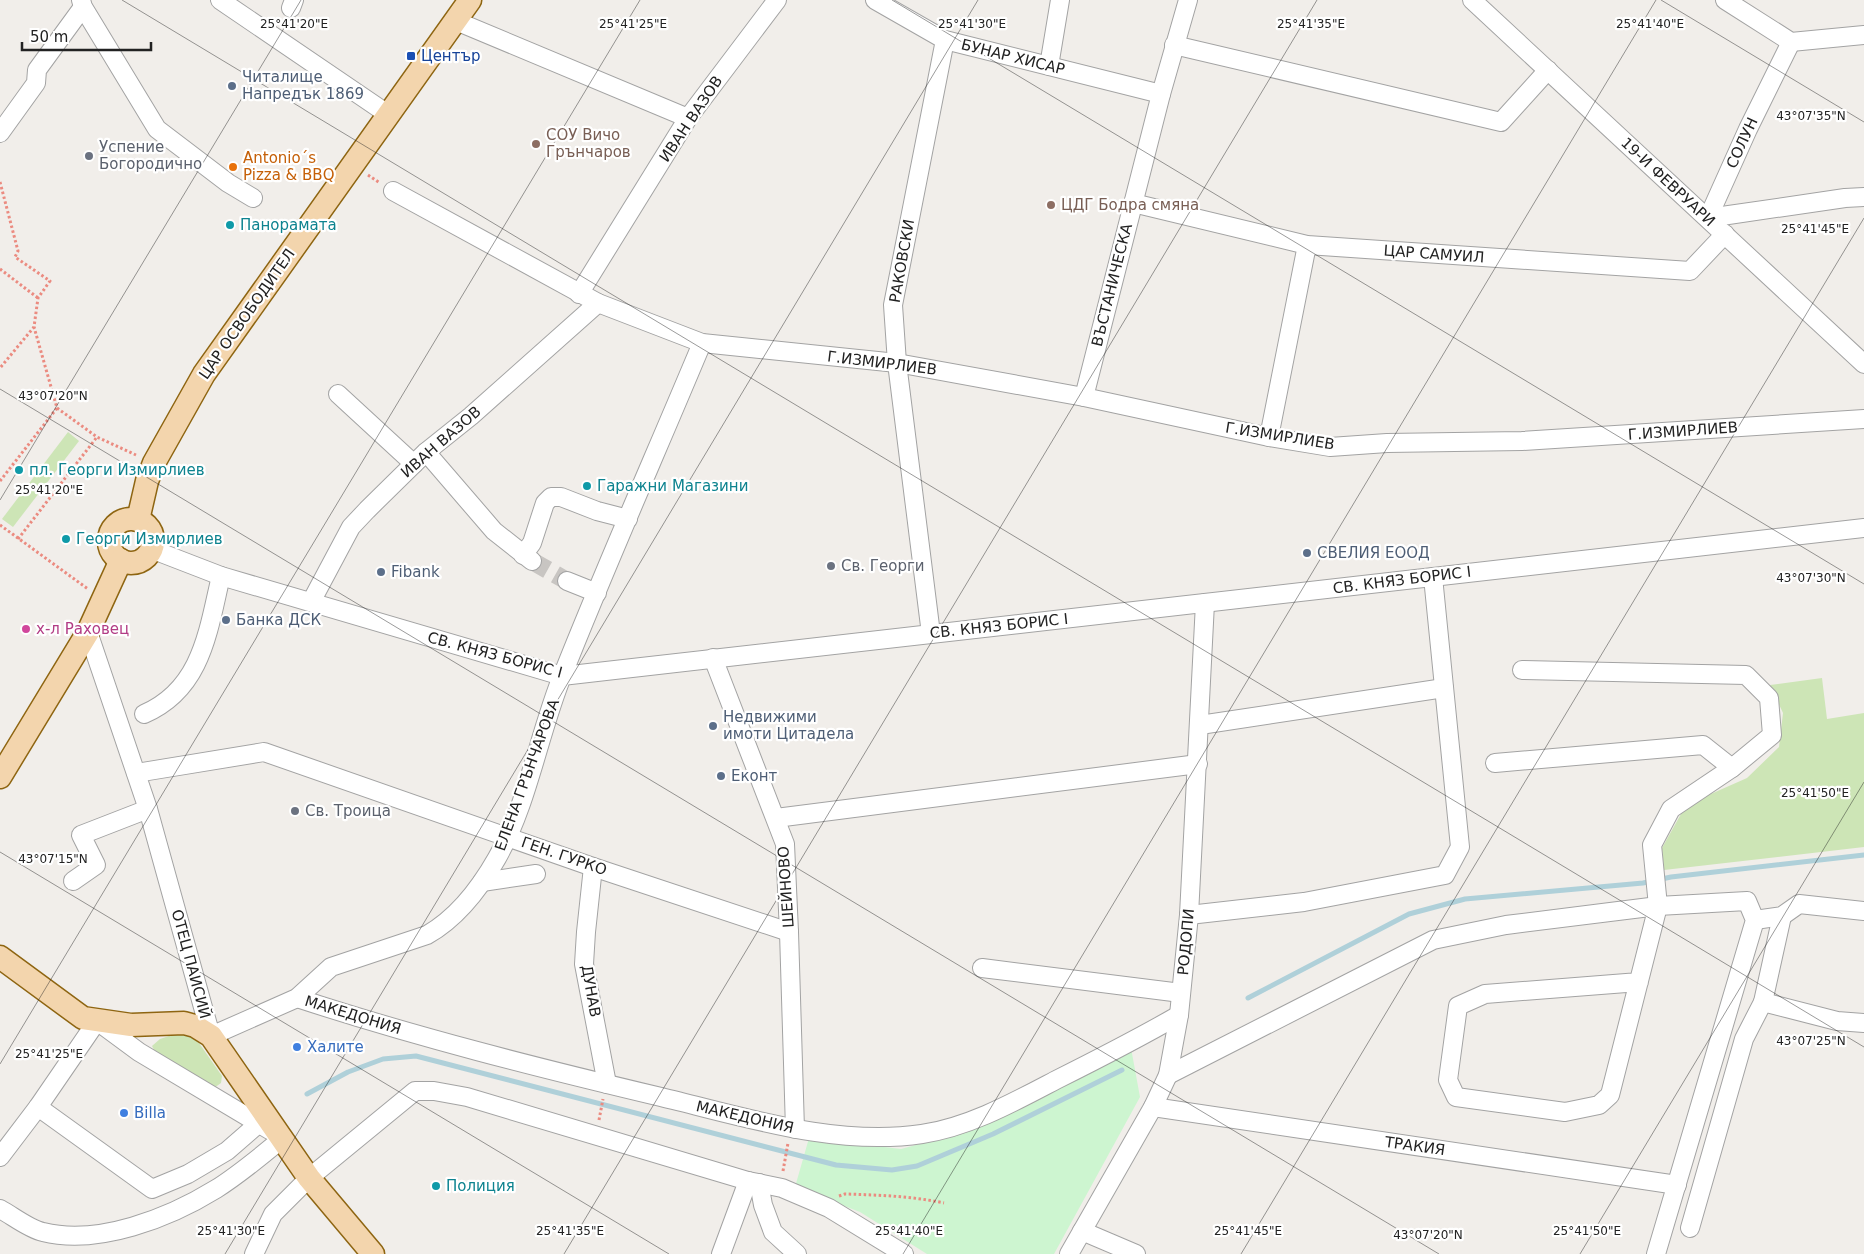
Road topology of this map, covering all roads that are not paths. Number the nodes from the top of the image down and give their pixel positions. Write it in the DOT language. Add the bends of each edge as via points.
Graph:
graph roads {
  1 [pos="220,0"];
  2 [pos="470,0"];
  3 [pos="777,0"];
  4 [pos="875,0"];
  5 [pos="1060,0"];
  6 [pos="1188,0"];
  7 [pos="1472,0"];
  8 [pos="1725,0"];
  9 [pos="82,3"];
  10 [pos="456,20"];
  11 [pos="1864,35"];
  12 [pos="944,40"];
  13 [pos="1791,42"];
  14 [pos="1174,45"];
  15 [pos="1049,66"];
  16 [pos="1548,70"];
  17 [pos="1160,94"];
  18 [pos="389,114"];
  19 [pos="688,118"];
  20 [pos="0,133"];
  21 [pos="393,191"];
  22 [pos="1864,197"];
  23 [pos="253,198"];
  24 [pos="1133,203"];
  25 [pos="1708,218"];
  26 [pos="1725,234"];
  27 [pos="1307,245"];
  28 [pos="580,294"];
  29 [pos="598,303"];
  30 [pos="702,343"];
  31 [pos="898,363"];
  32 [pos="1864,364"];
  33 [pos="338,394"];
  34 [pos="1084,397"];
  35 [pos="1864,419"];
  36 [pos="1269,437"];
  37 [pos="426,452"];
  38 [pos="414,464"];
  39 [pos="628,519"];
  40 [pos="138,520"];
  41 [pos="1864,528"];
  42 [pos="151,549"];
  43 [pos="121,560"];
  44 [pos="221,576"];
  45 [pos="1433,577"];
  46 [pos="568,581"];
  47 [pos="597,593"];
  48 [pos="311,602"];
  49 [pos="1205,603"];
  50 [pos="88,632"];
  51 [pos="931,634"];
  52 [pos="713,658"];
  53 [pos="1522,670"];
  54 [pos="562,676"];
  55 [pos="1444,688"];
  56 [pos="144,714"];
  57 [pos="1200,725"];
  58 [pos="1495,763"];
  59 [pos="1198,764"];
  60 [pos="1732,768"];
  61 [pos="136,773"];
  62 [pos="0,777"];
  63 [pos="148,809"];
  64 [pos="776,818"];
  65 [pos="508,836"];
  66 [pos="593,867"];
  67 [pos="536,874"];
  68 [pos="73,881"];
  69 [pos="482,882"];
  70 [pos="1658,906"];
  71 [pos="1864,911"];
  72 [pos="1189,915"];
  73 [pos="1782,916"];
  74 [pos="1755,920"];
  75 [pos="789,932"];
  76 [pos="0,957"];
  77 [pos="982,968"];
  78 [pos="1639,982"];
  79 [pos="1181,993"];
  80 [pos="297,998"];
  81 [pos="1763,1002"];
  82 [pos="1179,1014"];
  83 [pos="97,1021"];
  84 [pos="1864,1023"];
  85 [pos="211,1036"];
  86 [pos="1168,1075"];
  87 [pos="607,1084"];
  88 [pos="38,1107"];
  89 [pos="1153,1107"];
  90 [pos="258,1124"];
  91 [pos="792,1135"];
  92 [pos="283,1138"];
  93 [pos="0,1157"];
  94 [pos="309,1178"];
  95 [pos="754,1182"];
  96 [pos="1677,1186"];
  97 [pos="0,1209"];
  98 [pos="1690,1228"];
  99 [pos="1082,1231"];
  100 [pos="254,1254"];
  101 [pos="373,1254"];
  102 [pos="720,1254"];
  103 [pos="796,1254"];
  104 [pos="904,1254"];
  105 [pos="1069,1254"];
  106 [pos="1136,1254"];
  107 [pos="1656,1254"];
  1 -- 18 [label="street"];
  2 -- 10 [label="main road, ЦАР ОСВОБОДИТЕЛ"];
  3 -- 19 [label="street, ИВАН ВАЗОВ"];
  4 -- 12 [label="street, БУНАР ХИСАР"];
  5 -- 15 [label="street"];
  6 -- 14 [label="street, ВЪСТАНИЧЕСКА"];
  7 -- 16 [label="street, 19-И ФЕВРУАРИ"];
  8 -- 13 [label="street"];
  9 -- 20 [label="street" via="37,70 36,84"];
  9 -- 23 [label="street" via="158,129 228,183"];
  10 -- 18 [label="main road, ЦАР ОСВОБОДИТЕЛ"];
  10 -- 19 [label="street"];
  11 -- 13 [label="street"];
  12 -- 15 [label="street, БУНАР ХИСАР"];
  12 -- 31 [label="street, РАКОВСКИ" via="893,305"];
  13 -- 25 [label="street, СОЛУН"];
  14 -- 16 [label="street" via="1501,122"];
  14 -- 17 [label="street, ВЪСТАНИЧЕСКА"];
  15 -- 17 [label="street, БУНАР ХИСАР"];
  16 -- 25 [label="street, 19-И ФЕВРУАРИ"];
  17 -- 24 [label="street, ВЪСТАНИЧЕСКА"];
  18 -- 40 [label="main road, ЦАР ОСВОБОДИТЕЛ" via="204,374 154,463"];
  19 -- 28 [label="street, ИВАН ВАЗОВ"];
  21 -- 28 [label="street, Г.ИЗМИРЛИЕВ"];
  22 -- 25 [label="street"];
  24 -- 27 [label="street, ЦАР САМУИЛ"];
  24 -- 34 [label="street, ВЪСТАНИЧЕСКА"];
  25 -- 26 [label="street, 19-И ФЕВРУАРИ"];
  26 -- 27 [label="street, ЦАР САМУИЛ" via="1690,271"];
  26 -- 32 [label="street, 19-И ФЕВРУАРИ"];
  27 -- 36 [label="street"];
  28 -- 29 [label="street, Г.ИЗМИРЛИЕВ"];
  29 -- 30 [label="street, Г.ИЗМИРЛИЕВ"];
  29 -- 37 [label="street, ИВАН ВАЗОВ"];
  30 -- 31 [label="street, Г.ИЗМИРЛИЕВ"];
  30 -- 39 [label="street, ЕЛЕНА ГРЪНЧАРОВА"];
  31 -- 34 [label="street, Г.ИЗМИРЛИЕВ"];
  31 -- 51 [label="street, РАКОВСКИ"];
  33 -- 38 [label="street"];
  34 -- 36 [label="street, Г.ИЗМИРЛИЕВ"];
  35 -- 36 [label="street, Г.ИЗМИРЛИЕВ" via="1522,441 1330,447"];
  37 -- 38 [label="street, ИВАН ВАЗОВ"];
  37 -- 39 [label="street" via="494,531 528,558 545,504 551,497 561,497"];
  38 -- 48 [label="street, ИВАН ВАЗОВ" via="351,527"];
  39 -- 47 [label="street, ЕЛЕНА ГРЪНЧАРОВА"];
  40 -- 42 [label="main road" via="152,535"];
  40 -- 43 [label="main road" via="123,520 112,529 109,543 115,556"];
  41 -- 45 [label="street, СВ. КНЯЗ БОРИС I"];
  42 -- 43 [label="main road" via="142,560 128,563"];
  42 -- 44 [label="street, СВ. КНЯЗ БОРИС I"];
  43 -- 50 [label="main road"];
  44 -- 48 [label="street, СВ. КНЯЗ БОРИС I"];
  44 -- 56 [label="street" via="198,663 170,699"];
  45 -- 49 [label="street, СВ. КНЯЗ БОРИС I"];
  45 -- 55 [label="street"];
  46 -- 47 [label="street"];
  47 -- 54 [label="street, ЕЛЕНА ГРЪНЧАРОВА"];
  48 -- 54 [label="street, СВ. КНЯЗ БОРИС I"];
  49 -- 51 [label="street, СВ. КНЯЗ БОРИС I"];
  49 -- 57 [label="street, РОДОПИ"];
  50 -- 61 [label="street, ОТЕЦ ПАИСИЙ"];
  50 -- 62 [label="main road"];
  51 -- 52 [label="street, СВ. КНЯЗ БОРИС I"];
  52 -- 54 [label="street, СВ. КНЯЗ БОРИС I"];
  52 -- 64 [label="street, ШЕЙНОВО"];
  53 -- 60 [label="street" via="1746,675 1768,698 1772,735"];
  54 -- 65 [label="street, ЕЛЕНА ГРЪНЧАРОВА"];
  55 -- 57 [label="street"];
  55 -- 72 [label="street" via="1460,848 1445,875 1304,902"];
  57 -- 59 [label="street, РОДОПИ"];
  58 -- 60 [label="street" via="1703,745"];
  59 -- 64 [label="street"];
  59 -- 72 [label="street, РОДОПИ"];
  60 -- 70 [label="street" via="1671,808 1652,845"];
  61 -- 63 [label="street, ОТЕЦ ПАИСИЙ"];
  61 -- 65 [label="street, ГЕН. ГУРКО" via="264,752"];
  63 -- 68 [label="street" via="81,835 96,865"];
  63 -- 85 [label="street, ОТЕЦ ПАИСИЙ"];
  64 -- 75 [label="street, ШЕЙНОВО" via="785,844"];
  65 -- 66 [label="street, ГЕН. ГУРКО"];
  65 -- 69 [label="street, ЕЛЕНА ГРЪНЧАРОВА"];
  66 -- 75 [label="street, ГЕН. ГУРКО"];
  66 -- 87 [label="street, ДУНАВ" via="584,964"];
  67 -- 69 [label="street"];
  69 -- 80 [label="street, ЕЛЕНА ГРЪНЧАРОВА" via="457,912 427,936 330,968"];
  70 -- 74 [label="street" via="1747,901"];
  70 -- 78 [label="street"];
  70 -- 86 [label="street" via="1506,924 1432,940"];
  71 -- 73 [label="street" via="1799,904"];
  72 -- 79 [label="street, РОДОПИ"];
  73 -- 74 [label="street"];
  73 -- 81 [label="street"];
  74 -- 96 [label="street"];
  75 -- 91 [label="street, ШЕЙНОВО"];
  76 -- 83 [label="main road" via="83,1018"];
  77 -- 79 [label="street"];
  78 -- 78 [label="street" via="1485,994 1458,1006 1448,1080 1456,1097 1565,1112 1599,1105 1610,1095"];
  79 -- 82 [label="street, РОДОПИ"];
  80 -- 85 [label="street, ЕЛЕНА ГРЪНЧАРОВА"];
  80 -- 87 [label="street, МАКЕДОНИЯ" via="372,1023"];
  81 -- 84 [label="street" via="1837,1021"];
  81 -- 98 [label="street" via="1744,1039"];
  82 -- 86 [label="street, РОДОПИ"];
  82 -- 91 [label="street, МАКЕДОНИЯ" via="1042,1087 957,1124 890,1138"];
  83 -- 85 [label="main road" via="131,1025 184,1023"];
  83 -- 88 [label="street"];
  83 -- 90 [label="street" via="139,1052"];
  85 -- 92 [label="main road, ОТЕЦ ПАИСИЙ"];
  86 -- 89 [label="street, РОДОПИ"];
  87 -- 91 [label="street, МАКЕДОНИЯ"];
  88 -- 90 [label="street" via="152,1189 188,1174 227,1151"];
  88 -- 93 [label="street"];
  89 -- 96 [label="street, ТРАКИЯ"];
  89 -- 99 [label="street, РОДОПИ"];
  90 -- 92 [label="street"];
  92 -- 94 [label="main road, ОТЕЦ ПАИСИЙ"];
  92 -- 97 [label="street" via="216,1188 190,1203 133,1226 82,1236 60,1235 41,1232"];
  94 -- 95 [label="street" via="415,1091 434,1091 467,1096"];
  94 -- 100 [label="street" via="273,1214"];
  94 -- 101 [label="main road, ОТЕЦ ПАИСИЙ"];
  95 -- 102 [label="street"];
  95 -- 103 [label="street" via="773,1232"];
  95 -- 104 [label="street" via="782,1188 829,1208"];
  96 -- 107 [label="street"];
  99 -- 105 [label="street, РОДОПИ"];
  99 -- 106 [label="street"];
}
